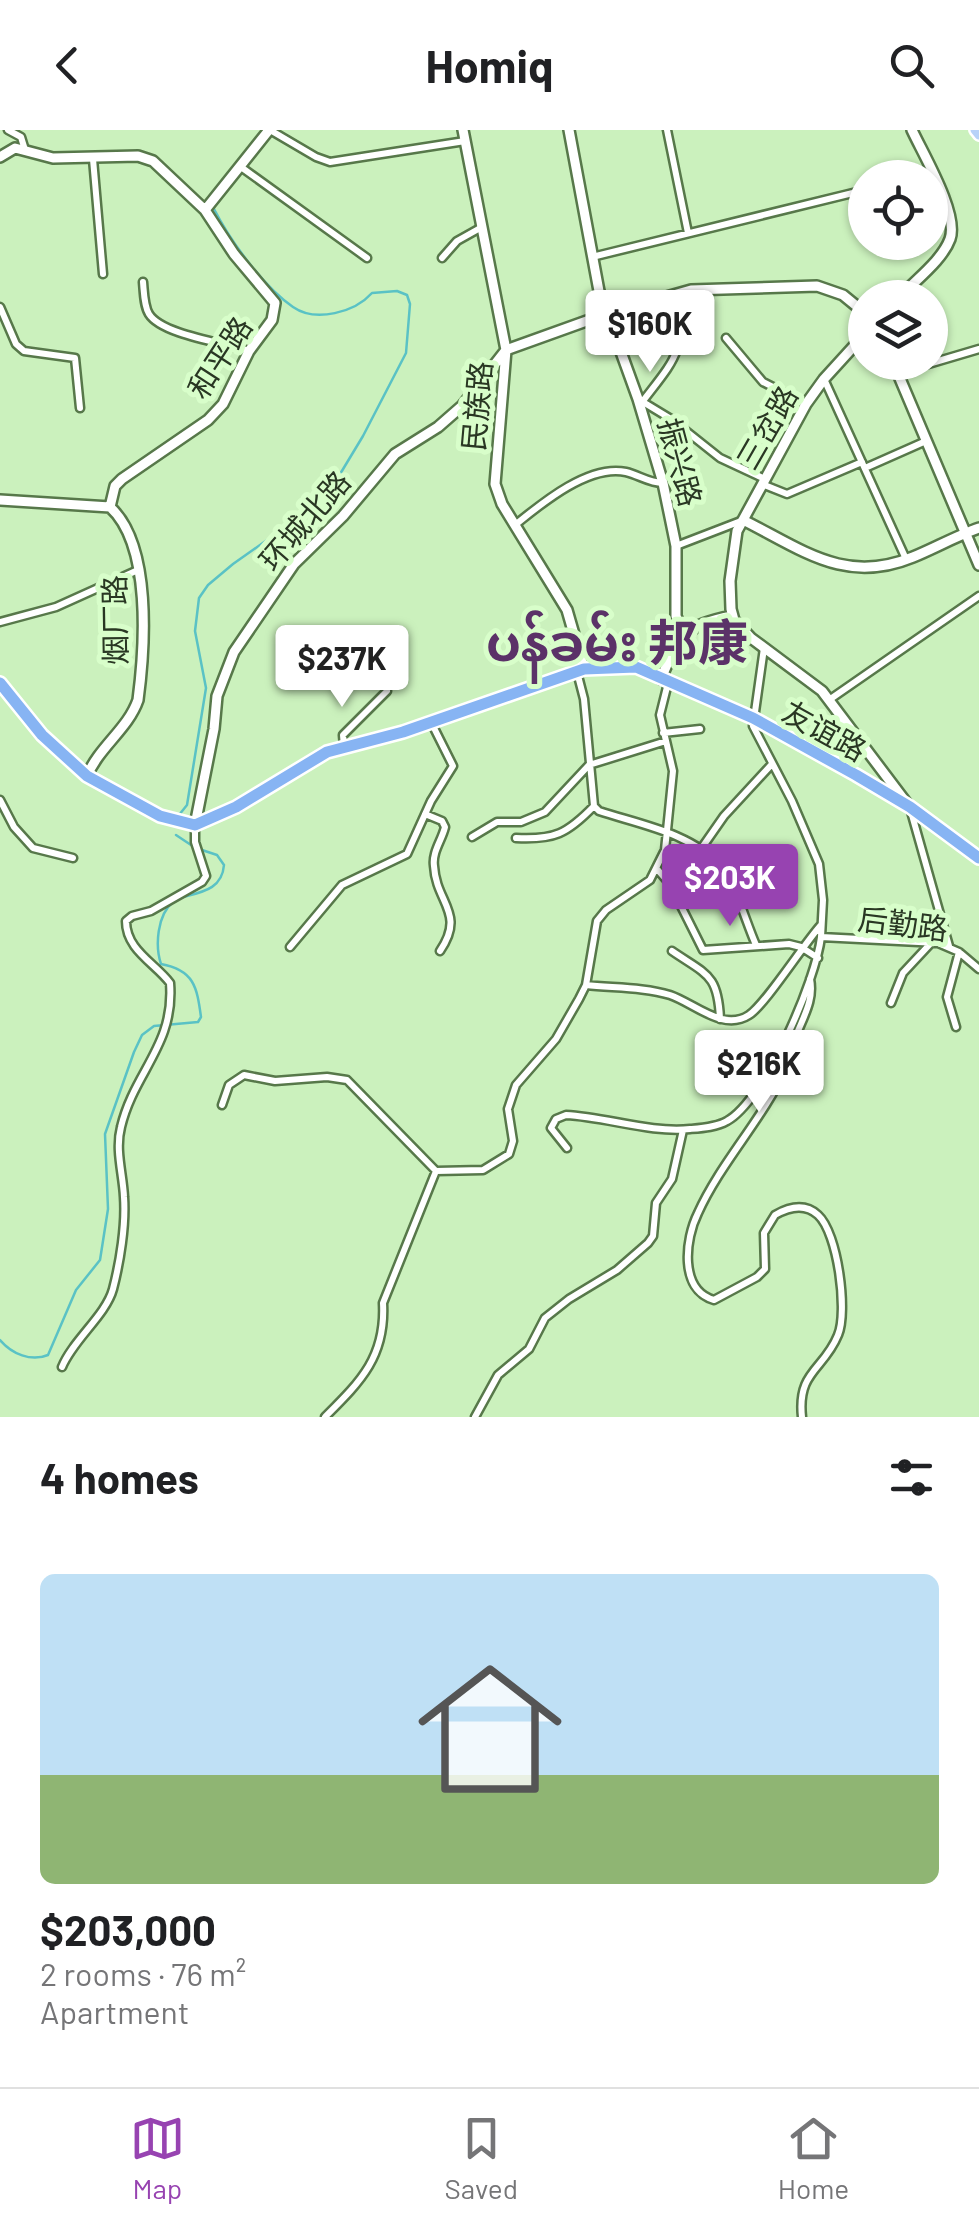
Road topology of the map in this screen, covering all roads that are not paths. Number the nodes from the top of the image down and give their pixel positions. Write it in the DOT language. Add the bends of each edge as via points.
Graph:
graph roads {
  1 [pos="8,130"];
  2 [pos="269,130"];
  3 [pos="569,130"];
  4 [pos="667,130"];
  5 [pos="912,130"];
  6 [pos="464,136"];
  7 [pos="26,150"];
  8 [pos="0,157"];
  9 [pos="94,159"];
  10 [pos="926,160"];
  11 [pos="241,167"];
  12 [pos="848,194"];
  13 [pos="206,210"];
  14 [pos="948,212"];
  15 [pos="482,227"];
  16 [pos="688,233"];
  17 [pos="948,240"];
  18 [pos="592,257"];
  19 [pos="366,258"];
  20 [pos="442,258"];
  21 [pos="934,260"];
  22 [pos="103,274"];
  23 [pos="916,280"];
  24 [pos="142,282"];
  25 [pos="676,292"];
  26 [pos="848,299"];
  27 [pos="0,307"];
  28 [pos="606,314"];
  29 [pos="726,338"];
  30 [pos="979,349"];
  31 [pos="506,350"];
  32 [pos="249,351"];
  33 [pos="848,353"];
  34 [pos="948,359"];
  35 [pos="824,379"];
  36 [pos="900,380"];
  37 [pos="641,400"];
  38 [pos="806,404"];
  39 [pos="80,408"];
  40 [pos="926,442"];
  41 [pos="863,465"];
  42 [pos="764,481"];
  43 [pos="663,483"];
  44 [pos="0,500"];
  45 [pos="110,506"];
  46 [pos="742,520"];
  47 [pos="515,524"];
  48 [pos="979,528"];
  49 [pos="965,533"];
  50 [pos="676,546"];
  51 [pos="906,559"];
  52 [pos="979,565"];
  53 [pos="139,569"];
  54 [pos="979,596"];
  55 [pos="732,616"];
  56 [pos="0,622"];
  57 [pos="684,634"];
  58 [pos="764,648"];
  59 [pos="580,670"];
  60 [pos="665,681"];
  61 [pos="0,684"];
  62 [pos="387,691"];
  63 [pos="830,700"];
  64 [pos="753,718"];
  65 [pos="432,722"];
  66 [pos="700,729"];
  67 [pos="664,737"];
  68 [pos="344,747"];
  69 [pos="588,764"];
  70 [pos="772,764"];
  71 [pos="88,776"];
  72 [pos="0,800"];
  73 [pos="594,806"];
  74 [pos="910,807"];
  75 [pos="425,814"];
  76 [pos="195,825"];
  77 [pos="669,834"];
  78 [pos="472,837"];
  79 [pos="516,838"];
  80 [pos="979,840"];
  81 [pos="700,849"];
  82 [pos="976,856"];
  83 [pos="74,858"];
  84 [pos="657,870"];
  85 [pos="822,924"];
  86 [pos="821,937"];
  87 [pos="930,943"];
  88 [pos="756,945"];
  89 [pos="949,946"];
  90 [pos="290,947"];
  91 [pos="801,947"];
  92 [pos="440,951"];
  93 [pos="672,951"];
  94 [pos="959,952"];
  95 [pos="818,958"];
  96 [pos="979,969"];
  97 [pos="810,979"];
  98 [pos="586,985"];
  99 [pos="891,1003"];
  100 [pos="720,1019"];
  101 [pos="956,1028"];
  102 [pos="222,1105"];
  103 [pos="683,1130"];
  104 [pos="566,1148"];
  105 [pos="436,1170"];
  106 [pos="62,1367"];
  107 [pos="324,1417"];
  108 [pos="475,1417"];
  109 [pos="802,1417"];
  1 -- 7 [label="street" via="22,137"];
  2 -- 6 [label="street" via="330,162"];
  2 -- 11 [label="main road"];
  3 -- 18 [label="main road, 振兴路"];
  4 -- 16 [label="street"];
  5 -- 10 [label="main road"];
  6 -- 15 [label="main road, 民族路"];
  7 -- 8 [label="main road, 和平路" via="11,148"];
  7 -- 9 [label="main road, 和平路"];
  9 -- 13 [label="main road, 和平路" via="153,161"];
  9 -- 22 [label="street"];
  11 -- 13 [label="main road"];
  11 -- 19 [label="street"];
  12 -- 16 [label="street"];
  13 -- 32 [label="main road, 和平路" via="275,302 272,320"];
  14 -- 17 [label="main road"];
  15 -- 20 [label="street"];
  15 -- 31 [label="main road, 民族路"];
  16 -- 18 [label="street"];
  18 -- 28 [label="main road, 振兴路"];
  21 -- 23 [label="main road"];
  24 -- 32 [label="street" via="158,322"];
  25 -- 26 [label="main road" via="817,286"];
  25 -- 28 [label="main road"];
  25 -- 37 [label="street" via="680,318 672,366"];
  27 -- 39 [label="street" via="18,347 74,358"];
  28 -- 31 [label="main road"];
  28 -- 37 [label="main road, 振兴路"];
  29 -- 38 [label="street" via="763,382"];
  30 -- 34 [label="street"];
  31 -- 47 [label="main road, 民族路" via="495,484"];
  31 -- 76 [label="main road, 环城北路" via="462,406 394,454 285,574 221,680"];
  32 -- 45 [label="main road, 和平路" via="223,404 122,479"];
  33 -- 35 [label="main road, 三岔路"];
  35 -- 38 [label="main road, 三岔路"];
  35 -- 41 [label="street"];
  36 -- 40 [label="main road"];
  37 -- 42 [label="street"];
  37 -- 43 [label="main road, 振兴路"];
  38 -- 42 [label="main road, 三岔路"];
  40 -- 41 [label="street"];
  40 -- 49 [label="main road"];
  41 -- 42 [label="street" via="786,494"];
  41 -- 51 [label="street"];
  42 -- 46 [label="main road, 三岔路"];
  43 -- 47 [label="street" via="622,471 597,476 571,484"];
  43 -- 50 [label="main road, 振兴路"];
  44 -- 45 [label="main road"];
  45 -- 53 [label="main road, 烟厂路" via="133,541"];
  46 -- 50 [label="street"];
  46 -- 51 [label="main road" via="834,564 869,570"];
  46 -- 55 [label="main road, 三岔路" via="730,581"];
  47 -- 59 [label="main road, 民族路" via="566,610"];
  48 -- 49 [label="main road"];
  49 -- 51 [label="main road"];
  49 -- 52 [label="main road"];
  50 -- 57 [label="main road, 振兴路" via="676,616"];
  53 -- 56 [label="street" via="64,604"];
  53 -- 71 [label="main road, 烟厂路" via="138,700"];
  54 -- 63 [label="street"];
  55 -- 57 [label="main road"];
  55 -- 58 [label="main road"];
  57 -- 60 [label="main road"];
  58 -- 63 [label="main road"];
  58 -- 64 [label="street"];
  59 -- 60 [label="highway, 友谊路" via="636,667"];
  59 -- 65 [label="highway, 友谊路"];
  59 -- 69 [label="street"];
  60 -- 64 [label="highway, 友谊路"];
  60 -- 67 [label="street"];
  61 -- 71 [label="highway"];
  62 -- 68 [label="street" via="344,735"];
  63 -- 74 [label="main road"];
  64 -- 70 [label="street, 后勤路"];
  64 -- 74 [label="highway, 友谊路"];
  65 -- 68 [label="highway, 友谊路"];
  65 -- 75 [label="street" via="453,766"];
  66 -- 67 [label="street"];
  67 -- 69 [label="street"];
  67 -- 77 [label="street" via="674,771"];
  68 -- 76 [label="highway, 友谊路"];
  69 -- 73 [label="street"];
  69 -- 78 [label="street" via="545,812 497,822"];
  70 -- 81 [label="street"];
  70 -- 85 [label="street, 后勤路" via="819,864"];
  71 -- 76 [label="highway" via="160,816"];
  72 -- 83 [label="street" via="34,848"];
  73 -- 77 [label="street"];
  73 -- 79 [label="street" via="544,840"];
  74 -- 82 [label="highway, 友谊路"];
  74 -- 89 [label="street"];
  75 -- 90 [label="street" via="407,854 342,885"];
  75 -- 92 [label="street" via="445,827 434,866 453,918"];
  76 -- 106 [label="street" via="202,882 132,916 125,928 170,983 171,996 166,1025 121,1126 124,1210 112,1290"];
  77 -- 81 [label="street"];
  77 -- 84 [label="street"];
  80 -- 82 [label="main road"];
  81 -- 88 [label="street" via="726,876"];
  84 -- 88 [label="street" via="700,948"];
  84 -- 98 [label="street" via="596,921"];
  85 -- 86 [label="street, 后勤路"];
  85 -- 91 [label="street"];
  86 -- 87 [label="street, 后勤路"];
  86 -- 95 [label="street"];
  87 -- 89 [label="street, 后勤路"];
  87 -- 99 [label="street" via="903,973"];
  88 -- 91 [label="street"];
  89 -- 94 [label="street, 后勤路"];
  91 -- 95 [label="street"];
  91 -- 100 [label="street" via="755,1010"];
  93 -- 100 [label="street" via="711,978"];
  94 -- 96 [label="street, 后勤路"];
  94 -- 101 [label="street" via="947,997"];
  95 -- 97 [label="street"];
  97 -- 103 [label="street" via="775,1060 738,1112 724,1123"];
  97 -- 109 [label="street" via="812,995 786,1067 698,1212 687,1264 701,1293 714,1300 765,1269 764,1233 775,1215 804,1207 828,1227 838,1255 840,1331 806,1378"];
  98 -- 100 [label="street" via="663,994"];
  98 -- 105 [label="street" via="556,1039 516,1084 508,1109 509,1154 483,1170"];
  102 -- 105 [label="street" via="229,1085 244,1075 347,1080"];
  103 -- 104 [label="street" via="566,1115 551,1128"];
  103 -- 108 [label="street" via="648,1244 544,1318 530,1349 498,1375"];
  105 -- 107 [label="street" via="383,1303 384,1326 366,1374"];
}
